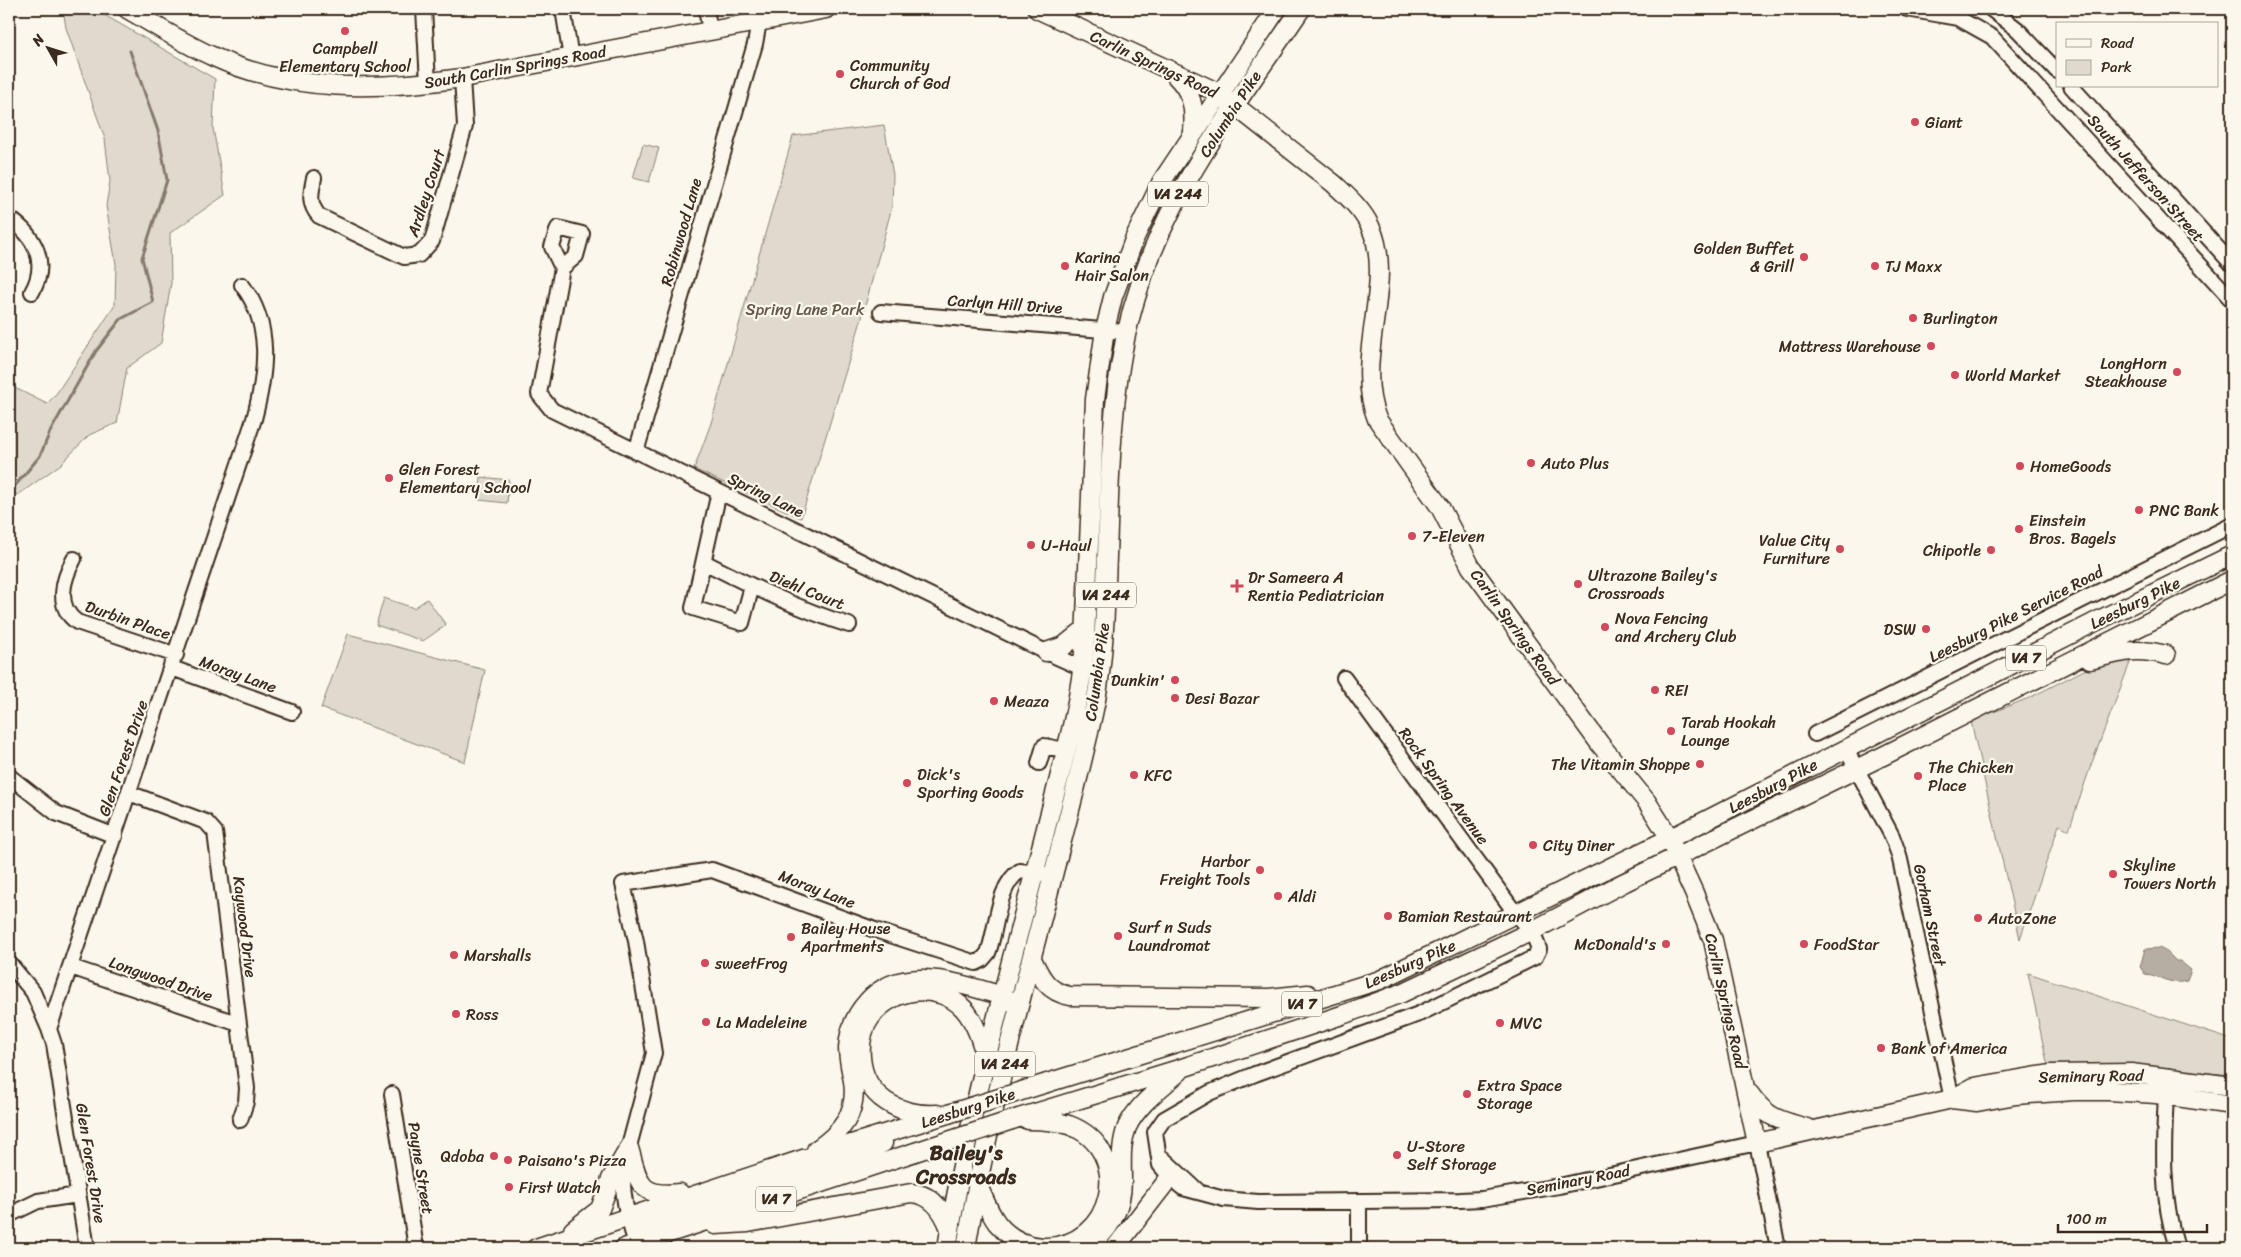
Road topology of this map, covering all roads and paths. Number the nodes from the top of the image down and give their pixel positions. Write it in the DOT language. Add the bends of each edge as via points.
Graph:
graph roads {
  1 [pos="127,9"];
  2 [pos="424,9"];
  3 [pos="563,9"];
  4 [pos="706,9"];
  5 [pos="824,9"];
  6 [pos="1037,9"];
  7 [pos="1277,9"];
  8 [pos="1301,9"];
  9 [pos="1907,9"];
  10 [pos="1991,9"];
  11 [pos="759,22"];
  12 [pos="710,31"];
  13 [pos="571,58"];
  14 [pos="1170,70"];
  15 [pos="2056,70"];
  16 [pos="462,78"];
  17 [pos="428,83"];
  18 [pos="2073,88"];
  19 [pos="1219,93"];
  20 [pos="1235,105"];
  21 [pos="1194,131"];
  22 [pos="314,178"];
  23 [pos="9,218"];
  24 [pos="2232,264"];
  25 [pos="562,268"];
  26 [pos="242,286"];
  27 [pos="32,292"];
  28 [pos="2232,300"];
  29 [pos="882,312"];
  30 [pos="1105,330"];
  31 [pos="1127,332"];
  32 [pos="636,452"];
  33 [pos="719,492"];
  34 [pos="2232,526"];
  35 [pos="2232,555"];
  36 [pos="74,559"];
  37 [pos="704,562"];
  38 [pos="2232,580"];
  39 [pos="752,586"];
  40 [pos="849,625"];
  41 [pos="1085,629"];
  42 [pos="1046,652"];
  43 [pos="2166,655"];
  44 [pos="174,661"];
  45 [pos="1082,668"];
  46 [pos="1101,670"];
  47 [pos="2054,670"];
  48 [pos="1344,678"];
  49 [pos="292,712"];
  50 [pos="1815,734"];
  51 [pos="1846,749"];
  52 [pos="1065,750"];
  53 [pos="1039,763"];
  54 [pos="1856,769"];
  55 [pos="9,776"];
  56 [pos="130,792"];
  57 [pos="115,836"];
  58 [pos="1669,839"];
  59 [pos="1678,858"];
  60 [pos="1034,872"];
  61 [pos="1053,876"];
  62 [pos="1516,914"];
  63 [pos="1532,931"];
  64 [pos="1032,959"];
  65 [pos="9,963"];
  66 [pos="71,967"];
  67 [pos="1380,980"];
  68 [pos="1003,996"];
  69 [pos="1018,1013"];
  70 [pos="239,1024"];
  71 [pos="49,1029"];
  72 [pos="987,1062"];
  73 [pos="1185,1067"];
  74 [pos="2167,1076"];
  75 [pos="2232,1086"];
  76 [pos="1746,1089"];
  77 [pos="392,1094"];
  78 [pos="2166,1096"];
  79 [pos="1952,1099"];
  80 [pos="2232,1105"];
  81 [pos="923,1119"];
  82 [pos="240,1120"];
  83 [pos="1012,1120"];
  84 [pos="1813,1130"];
  85 [pos="1757,1143"];
  86 [pos="629,1148"];
  87 [pos="1158,1154"];
  88 [pos="803,1159"];
  89 [pos="1170,1177"];
  90 [pos="978,1183"];
  91 [pos="713,1189"];
  92 [pos="1198,1191"];
  93 [pos="78,1195"];
  94 [pos="1359,1201"];
  95 [pos="9,1215"];
  96 [pos="628,1216"];
  97 [pos="697,1225"];
  98 [pos="561,1240"];
  99 [pos="948,1240"];
  100 [pos="630,1246"];
  101 [pos="87,1248"];
  102 [pos="416,1248"];
  103 [pos="536,1248"];
  104 [pos="968,1248"];
  105 [pos="1085,1248"];
  106 [pos="1115,1248"];
  107 [pos="1359,1248"];
  108 [pos="1778,1248"];
  109 [pos="2177,1248"];
  1 -- 17 [label="main road, South Carlin Springs Road" via="214,57 288,81 361,87"];
  2 -- 17 [label="street"];
  3 -- 13 [label="street"];
  4 -- 12 [label="street"];
  5 -- 11 [label="main road, South Carlin Springs Road"];
  6 -- 14 [label="main road, Carlin Springs Road"];
  7 -- 19 [label="main road, Columbia Pike / VA 244"];
  8 -- 20 [label="main road, Columbia Pike / VA 244"];
  9 -- 28 [label="street, South Jefferson Street" via="1958,18 1992,37"];
  10 -- 15 [label="street" via="2017,29"];
  11 -- 12 [label="main road, South Carlin Springs Road"];
  11 -- 32 [label="street, Robinwood Lane"];
  12 -- 13 [label="main road, South Carlin Springs Road"];
  13 -- 16 [label="main road, South Carlin Springs Road"];
  14 -- 19 [label="main road, Carlin Springs Road"];
  14 -- 21 [label="main road" via="1191,96"];
  16 -- 17 [label="main road, South Carlin Springs Road"];
  16 -- 22 [label="street, Ardley Court" via="466,126 432,240 419,255 404,257 319,216 310,197"];
  18 -- 24 [label="street, South Jefferson Street"];
  19 -- 20 [label="main road, Carlin Springs Road"];
  19 -- 21 [label="main road, Columbia Pike / VA 244"];
  20 -- 31 [label="main road, Columbia Pike / VA 244" via="1171,207 1141,277"];
  20 -- 58 [label="main road, Carlin Springs Road" via="1345,194 1363,214 1377,246 1379,266 1369,384 1377,419 1440,507 1471,567 1600,744 1647,802"];
  21 -- 30 [label="main road, Columbia Pike / VA 244" via="1162,181 1140,226 1120,276"];
  23 -- 27 [label="street" via="28,234 39,254 39,275"];
  25 -- 32 [label="street, Spring Lane" via="538,394 557,413"];
  26 -- 44 [label="street, Glen Forest Drive" via="257,310 266,360 263,385"];
  29 -- 30 [label="street, Carlyn Hill Drive"];
  30 -- 31 [label="street, Carlyn Hill Drive"];
  30 -- 41 [label="main road, Columbia Pike / VA 244" via="1094,410"];
  31 -- 46 [label="main road, Columbia Pike / VA 244" via="1115,420"];
  32 -- 33 [label="street, Spring Lane"];
  33 -- 37 [label="street, Diehl Court"];
  33 -- 42 [label="street, Spring Lane"];
  34 -- 50 [label="street, Leesburg Pike Service Road"];
  35 -- 51 [label="main road, Leesburg Pike / VA 7"];
  36 -- 44 [label="street, Durbin Place" via="64,582 63,595 72,618"];
  37 -- 39 [label="street, Diehl Court"];
  37 -- 39 [label="street, Diehl Court" via="693,608 742,623"];
  38 -- 47 [label="main road, Leesburg Pike / VA 7"];
  39 -- 40 [label="street, Diehl Court" via="816,615"];
  41 -- 42 [label="main road" via="1064,646"];
  41 -- 45 [label="main road, Columbia Pike / VA 244"];
  42 -- 45 [label="street, Spring Lane"];
  43 -- 47 [label="main road" via="2130,650"];
  44 -- 49 [label="street, Moray Lane"];
  44 -- 56 [label="street, Glen Forest Drive"];
  45 -- 46 [label="street, Spring Lane"];
  45 -- 52 [label="main road, Columbia Pike / VA 244"];
  46 -- 61 [label="main road, Columbia Pike / VA 244" via="1088,737"];
  47 -- 54 [label="main road, Leesburg Pike / VA 7"];
  48 -- 62 [label="street, Rock Spring Avenue"];
  51 -- 54 [label="street, Gorham Street"];
  51 -- 58 [label="main road, Leesburg Pike / VA 7"];
  52 -- 53 [label="street" via="1044,746"];
  52 -- 60 [label="main road, Columbia Pike / VA 244"];
  54 -- 59 [label="main road, Leesburg Pike / VA 7"];
  54 -- 79 [label="street, Gorham Street" via="1899,855"];
  55 -- 57 [label="street" via="56,813"];
  56 -- 57 [label="street, Glen Forest Drive"];
  56 -- 70 [label="street, Kaywood Drive" via="215,823"];
  57 -- 66 [label="street, Glen Forest Drive"];
  58 -- 59 [label="main road, Carlin Springs Road"];
  58 -- 62 [label="main road, Leesburg Pike / VA 7"];
  59 -- 63 [label="main road, Leesburg Pike / VA 7" via="1624,882"];
  59 -- 76 [label="main road, Carlin Springs Road" via="1713,940"];
  60 -- 61 [label="street, Moray Lane"];
  60 -- 68 [label="main road, Columbia Pike / VA 244"];
  60 -- 86 [label="street, Moray Lane" via="1018,872 1008,883 988,953 982,960 974,962 875,930 712,870 624,884 654,1053"];
  61 -- 64 [label="main road, Columbia Pike / VA 244"];
  62 -- 63 [label="street"];
  62 -- 67 [label="main road, Leesburg Pike / VA 7"];
  63 -- 73 [label="main road, Leesburg Pike / VA 7" via="1402,993"];
  63 -- 87 [label="street" via="1539,949 1535,956 1485,983 1419,1014 1255,1074 1177,1110 1158,1126 1155,1138"];
  64 -- 67 [label="main road" via="1048,986 1070,996 1269,998 1305,995"];
  64 -- 69 [label="main road, Columbia Pike / VA 244"];
  65 -- 71 [label="street" via="33,992"];
  66 -- 70 [label="street, Longwood Drive"];
  66 -- 71 [label="street, Glen Forest Drive"];
  67 -- 81 [label="main road, Leesburg Pike / VA 7, bridge"];
  68 -- 69 [label="main road"];
  68 -- 72 [label="main road, Columbia Pike / VA 244"];
  68 -- 88 [label="main road" via="919,979 893,984 873,996 857,1016 849,1040 854,1094 848,1119 836,1136"];
  69 -- 90 [label="main road, Columbia Pike / VA 244"];
  70 -- 82 [label="street, Kaywood Drive" via="247,1088"];
  71 -- 93 [label="street, Glen Forest Drive"];
  72 -- 81 [label="main road" via="972,1021 954,1000 939,993 912,992 880,1006 861,1038 865,1074 884,1100"];
  72 -- 99 [label="main road, Columbia Pike / VA 244" via="965,1149"];
  73 -- 83 [label="main road, Leesburg Pike / VA 7"];
  73 -- 105 [label="main road" via="1143,1104 1128,1127 1122,1146 1118,1208 1103,1233"];
  74 -- 75 [label="main road, Seminary Road"];
  74 -- 78 [label="street"];
  74 -- 79 [label="main road, Seminary Road" via="2092,1072 2050,1074 1974,1087"];
  76 -- 84 [label="main road" via="1760,1108 1772,1117"];
  76 -- 85 [label="main road, Carlin Springs Road"];
  77 -- 102 [label="street, Payne Street"];
  78 -- 79 [label="main road, Seminary Road" via="2074,1091 2016,1095 1977,1102"];
  78 -- 80 [label="main road, Seminary Road"];
  78 -- 109 [label="street" via="2163,1138 2165,1188"];
  79 -- 84 [label="main road, Seminary Road"];
  81 -- 88 [label="main road, Leesburg Pike / VA 7"];
  81 -- 100 [label="main road" via="857,1157 816,1174 652,1224"];
  83 -- 90 [label="main road" via="1046,1120 1068,1125 1090,1138 1104,1156 1110,1179 1102,1213 1090,1230 1072,1242 1049,1247 1024,1244 996,1222"];
  83 -- 97 [label="main road, Leesburg Pike / VA 7, bridge"];
  84 -- 85 [label="main road, Seminary Road"];
  85 -- 94 [label="street, Seminary Road" via="1482,1199"];
  85 -- 108 [label="street"];
  86 -- 91 [label="main road" via="638,1179 652,1192 664,1195"];
  86 -- 96 [label="street" via="622,1183"];
  86 -- 98 [label="main road" via="611,1180 600,1209"];
  87 -- 89 [label="street" via="1161,1167"];
  87 -- 92 [label="street, Seminary Road"];
  88 -- 91 [label="main road, Leesburg Pike / VA 7"];
  89 -- 92 [label="street, Seminary Road" via="1183,1188"];
  89 -- 106 [label="main road"];
  90 -- 104 [label="main road, Columbia Pike / VA 244"];
  91 -- 96 [label="main road, Leesburg Pike / VA 7"];
  92 -- 94 [label="street, Seminary Road" via="1224,1199 1258,1202"];
  93 -- 95 [label="street" via="38,1201"];
  93 -- 101 [label="street, Glen Forest Drive"];
  94 -- 107 [label="street"];
  96 -- 98 [label="main road, Leesburg Pike / VA 7"];
  96 -- 100 [label="street"];
  97 -- 99 [label="main road" via="748,1223 911,1193 923,1195 934,1202 941,1211"];
  97 -- 100 [label="main road, Leesburg Pike / VA 7"];
  98 -- 103 [label="main road, Leesburg Pike / VA 7"];
  99 -- 104 [label="main road"];
}
